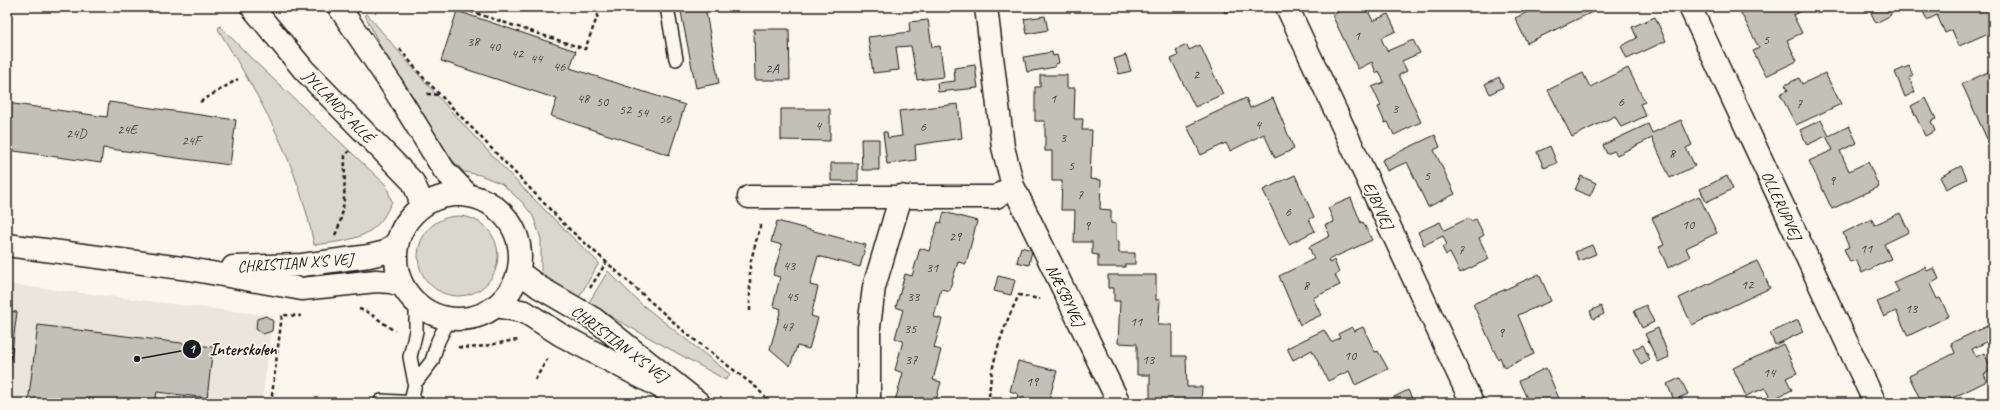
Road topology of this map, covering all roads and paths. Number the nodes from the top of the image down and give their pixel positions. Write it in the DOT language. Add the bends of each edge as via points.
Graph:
graph roads {
  1 [pos="252,7"];
  2 [pos="339,7"];
  3 [pos="457,7"];
  4 [pos="601,7"];
  5 [pos="667,7"];
  6 [pos="986,7"];
  7 [pos="1286,7"];
  8 [pos="1690,7"];
  9 [pos="398,46"];
  10 [pos="676,59"];
  11 [pos="238,79"];
  12 [pos="441,95"];
  13 [pos="200,102"];
  14 [pos="402,103"];
  15 [pos="366,133"];
  16 [pos="1013,186"];
  17 [pos="467,194"];
  18 [pos="901,196"];
  19 [pos="759,197"];
  20 [pos="419,207"];
  21 [pos="397,242"];
  22 [pos="7,245"];
  23 [pos="606,263"];
  24 [pos="313,264"];
  25 [pos="189,269"];
  26 [pos="519,272"];
  27 [pos="1064,289"];
  28 [pos="409,294"];
  29 [pos="497,306"];
  30 [pos="358,309"];
  31 [pos="577,309"];
  32 [pos="750,311"];
  33 [pos="302,316"];
  34 [pos="449,319"];
  35 [pos="414,338"];
  36 [pos="523,340"];
  37 [pos="437,343"];
  38 [pos="557,343"];
  39 [pos="535,380"];
  40 [pos="415,384"];
  41 [pos="381,401"];
  42 [pos="271,403"];
  43 [pos="414,403"];
  44 [pos="691,403"];
  45 [pos="699,403"];
  46 [pos="770,403"];
  47 [pos="869,403"];
  48 [pos="989,403"];
  49 [pos="1119,403"];
  50 [pos="1472,403"];
  51 [pos="1875,403"];
  1 -- 15 [label="street, JYLLANDS ALLÉ" via="304,70"];
  2 -- 14 [label="street"];
  3 -- 4 [label="path" via="586,49"];
  5 -- 10 [label="lane"];
  6 -- 16 [label="street, NÆSBYVEJ" via="1003,147"];
  7 -- 50 [label="street, EJBYVEJ"];
  8 -- 51 [label="street, OLLERUPVEJ"];
  9 -- 12 [label="path"];
  11 -- 13 [label="path"];
  12 -- 14 [label="path" via="422,94"];
  12 -- 23 [label="path" via="536,195"];
  14 -- 17 [label="street" via="444,170"];
  15 -- 20 [label="street, JYLLANDS ALLÉ" via="413,182 420,198"];
  15 -- 24 [label="path" via="345,156 343,210 339,228 332,242 313,251"];
  16 -- 18 [label="street" via="996,197"];
  16 -- 27 [label="street, NÆSBYVEJ"];
  17 -- 20 [label="street" via="450,194"];
  17 -- 26 [label="street" via="492,204 513,226 519,240"];
  18 -- 19 [label="street"];
  18 -- 47 [label="street" via="874,287 869,327"];
  19 -- 32 [label="path" via="750,264"];
  20 -- 21 [label="street" via="409,217"];
  21 -- 24 [label="street, CHRISTIAN X'S VEJ" via="386,252"];
  21 -- 28 [label="street" via="397,272"];
  22 -- 25 [label="street, CHRISTIAN X'S VEJ"];
  23 -- 31 [label="path"];
  23 -- 46 [label="path" via="687,334 757,388"];
  24 -- 25 [label="street, CHRISTIAN X'S VEJ"];
  25 -- 28 [label="street, CHRISTIAN X'S VEJ" via="302,289 376,281 391,282"];
  26 -- 29 [label="street" via="514,285"];
  26 -- 31 [label="street, CHRISTIAN X'S VEJ"];
  27 -- 48 [label="path" via="1039,300 1019,295 1005,323 989,387"];
  27 -- 49 [label="street, NÆSBYVEJ"];
  28 -- 34 [label="street" via="433,314"];
  28 -- 35 [label="lane" via="416,331"];
  29 -- 34 [label="street" via="482,315 466,319"];
  29 -- 38 [label="street, CHRISTIAN X'S VEJ" via="525,312"];
  30 -- 35 [label="path" via="369,312 382,324"];
  31 -- 45 [label="street, CHRISTIAN X'S VEJ" via="594,319"];
  33 -- 42 [label="path" via="282,315"];
  34 -- 37 [label="lane"];
  35 -- 40 [label="lane" via="410,357"];
  36 -- 37 [label="path" via="466,348"];
  37 -- 40 [label="lane" via="432,361"];
  38 -- 39 [label="path"];
  38 -- 44 [label="street, CHRISTIAN X'S VEJ"];
  40 -- 43 [label="lane"];
  41 -- 43 [label="lane"];
}
